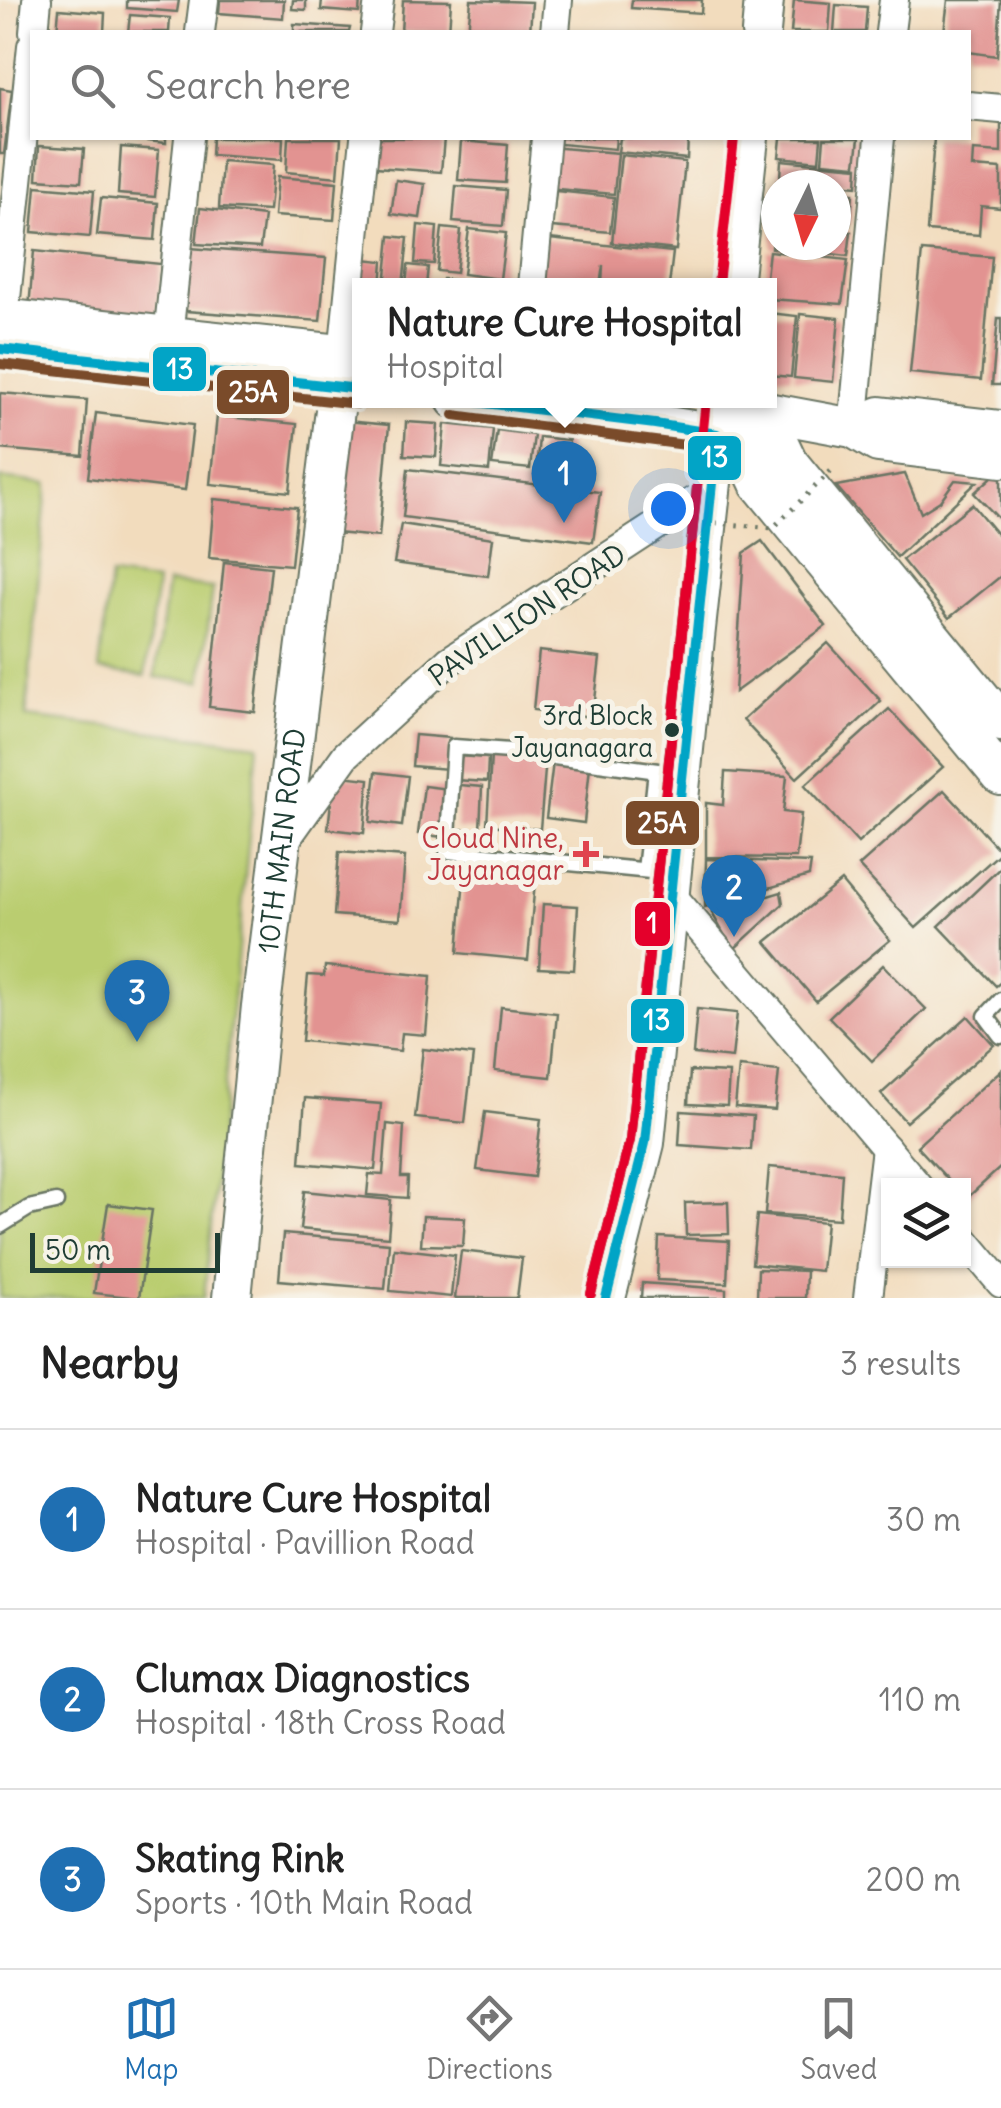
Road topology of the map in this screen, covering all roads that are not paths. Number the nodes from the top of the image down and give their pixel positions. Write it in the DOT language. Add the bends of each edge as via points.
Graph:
graph roads {
  1 [pos="37,0"];
  2 [pos="204,0"];
  3 [pos="378,0"];
  4 [pos="558,0"];
  5 [pos="764,0"];
  6 [pos="894,0"];
  7 [pos="34,30"];
  8 [pos="200,30"];
  9 [pos="375,30"];
  10 [pos="556,30"];
  11 [pos="761,30"];
  12 [pos="890,30"];
  13 [pos="30,64"];
  14 [pos="971,106"];
  15 [pos="1001,110"];
  16 [pos="189,140"];
  17 [pos="365,140"];
  18 [pos="546,140"];
  19 [pos="750,140"];
  20 [pos="880,140"];
  21 [pos="356,278"];
  22 [pos="533,278"];
  23 [pos="735,278"];
  24 [pos="1,328"];
  25 [pos="168,336"];
  26 [pos="352,340"];
  27 [pos="350,371"];
  28 [pos="523,408"];
  29 [pos="716,410"];
  30 [pos="853,428"];
  31 [pos="1001,430"];
  32 [pos="1001,458"];
  33 [pos="774,472"];
  34 [pos="711,490"];
  35 [pos="1000,719"];
  36 [pos="668,772"];
  37 [pos="1001,776"];
  38 [pos="280,847"];
  39 [pos="662,878"];
  40 [pos="1001,1000"];
  41 [pos="1001,1036"];
  42 [pos="886,1148"];
  43 [pos="911,1178"];
  44 [pos="56,1202"];
  45 [pos="0,1226"];
  46 [pos="971,1247"];
  47 [pos="1001,1283"];
  48 [pos="232,1298"];
  49 [pos="606,1298"];
  50 [pos="868,1298"];
  1 -- 7 [label="street"];
  2 -- 8 [label="street"];
  3 -- 9 [label="street"];
  4 -- 10 [label="street"];
  5 -- 11 [label="main road"];
  6 -- 12 [label="street"];
  13 -- 24 [label="street"];
  14 -- 15 [label="street"];
  16 -- 25 [label="street"];
  17 -- 21 [label="street, 10TH MAIN ROAD"];
  18 -- 22 [label="street"];
  19 -- 23 [label="main road"];
  20 -- 30 [label="street"];
  24 -- 25 [label="main road"];
  24 -- 27 [label="main road"];
  25 -- 27 [label="main road"];
  26 -- 27 [label="street, 10TH MAIN ROAD"];
  27 -- 38 [label="main road, 10TH MAIN ROAD"];
  28 -- 29 [label="main road" via="656,424"];
  29 -- 30 [label="main road"];
  29 -- 33 [label="main road" via="742,448"];
  29 -- 34 [label="main road"];
  30 -- 31 [label="main road" via="880,416"];
  30 -- 32 [label="main road" via="878,442"];
  33 -- 35 [label="main road"];
  33 -- 37 [label="main road"];
  34 -- 36 [label="main road"];
  34 -- 38 [label="street, PAVILLION ROAD" via="449,661 346,755"];
  36 -- 39 [label="main road"];
  36 -- 39 [label="lane" via="454,747 446,851"];
  38 -- 48 [label="main road, 10TH MAIN ROAD"];
  39 -- 42 [label="street"];
  39 -- 49 [label="main road" via="645,1143"];
  40 -- 41 [label="lane" via="986,1016"];
  42 -- 43 [label="street"];
  42 -- 50 [label="street"];
  44 -- 45 [label="lane" via="28,1208"];
  46 -- 47 [label="street"];
}
